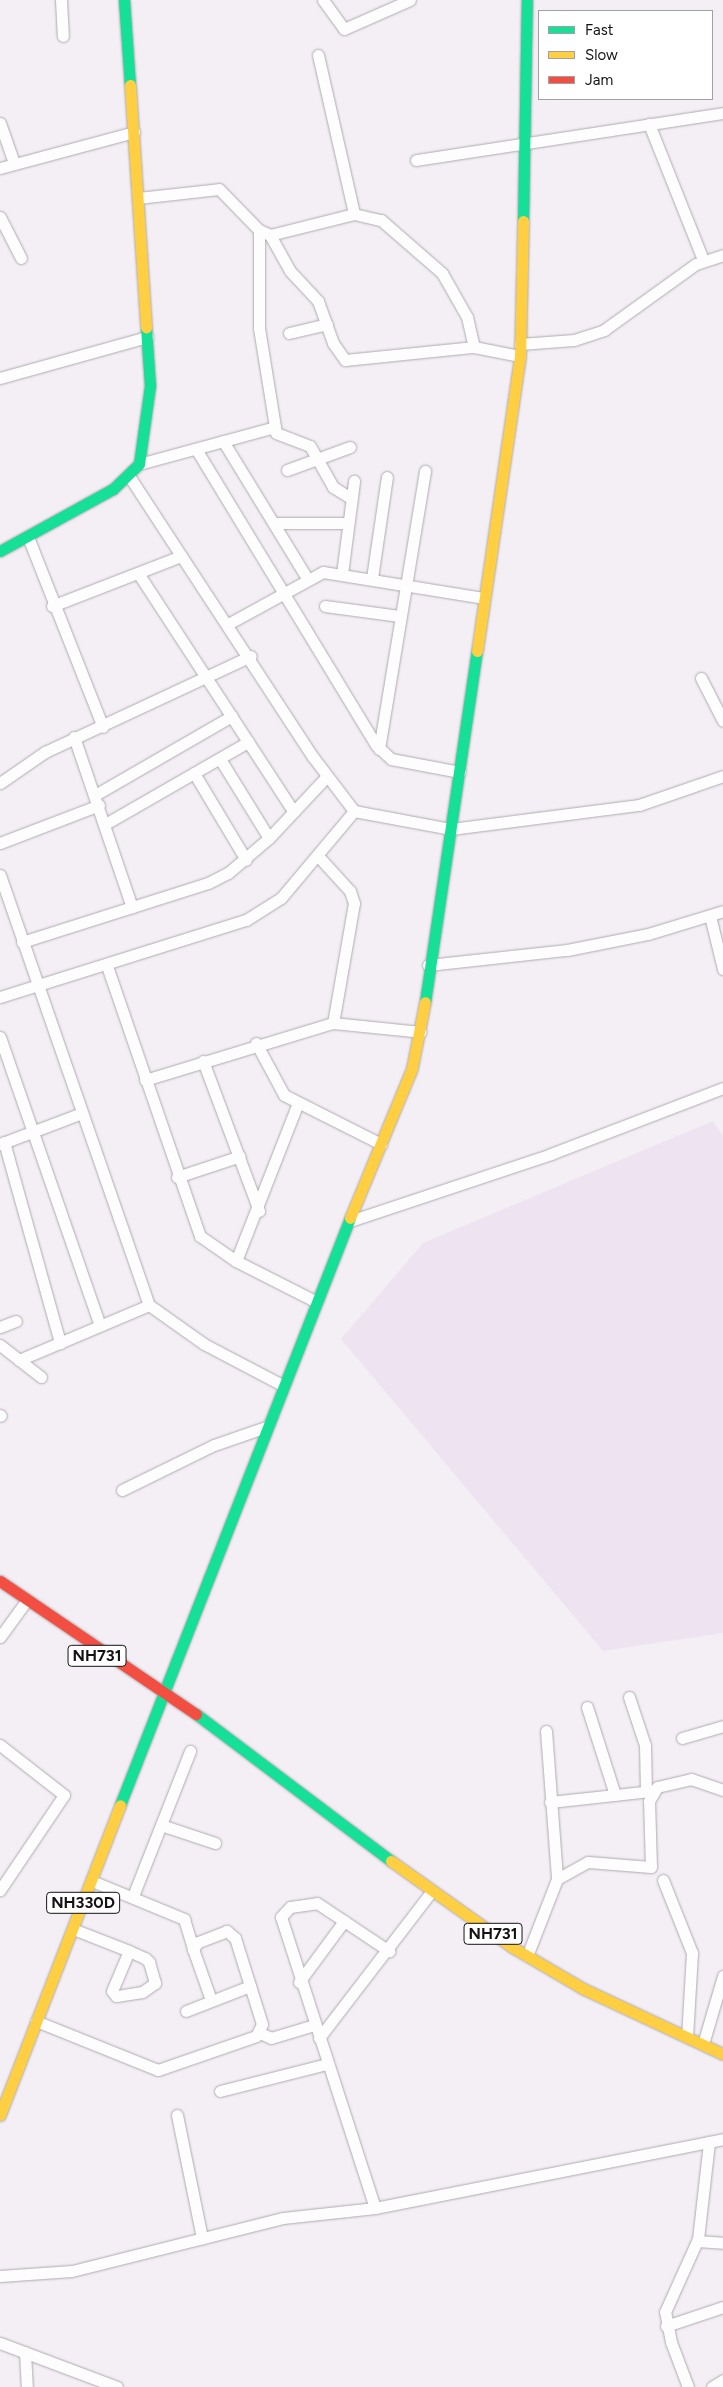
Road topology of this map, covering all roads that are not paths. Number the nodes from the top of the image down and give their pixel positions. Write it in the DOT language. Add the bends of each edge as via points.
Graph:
graph roads {
  1 [pos="61,0"];
  2 [pos="124,0"];
  3 [pos="323,0"];
  4 [pos="410,0"];
  5 [pos="527,0"];
  6 [pos="63,36"];
  7 [pos="318,55"];
  8 [pos="723,113"];
  9 [pos="0,123"];
  10 [pos="650,124"];
  11 [pos="134,132"];
  12 [pos="527,143"];
  13 [pos="416,160"];
  14 [pos="14,163"];
  15 [pos="0,168"];
  16 [pos="138,198"];
  17 [pos="354,214"];
  18 [pos="0,217"];
  19 [pos="264,233"];
  20 [pos="723,255"];
  21 [pos="21,258"];
  22 [pos="704,260"];
  23 [pos="327,324"];
  24 [pos="289,333"];
  25 [pos="147,337"];
  26 [pos="474,347"];
  27 [pos="520,350"];
  28 [pos="0,378"];
  29 [pos="275,428"];
  30 [pos="223,442"];
  31 [pos="350,447"];
  32 [pos="196,449"];
  33 [pos="320,459"];
  34 [pos="139,464"];
  35 [pos="287,470"];
  36 [pos="425,470"];
  37 [pos="129,476"];
  38 [pos="387,477"];
  39 [pos="354,481"];
  40 [pos="352,499"];
  41 [pos="348,523"];
  42 [pos="274,524"];
  43 [pos="28,537"];
  44 [pos="0,551"];
  45 [pos="181,556"];
  46 [pos="138,573"];
  47 [pos="342,574"];
  48 [pos="307,578"];
  49 [pos="372,578"];
  50 [pos="404,584"];
  51 [pos="281,593"];
  52 [pos="483,598"];
  53 [pos="52,606"];
  54 [pos="325,606"];
  55 [pos="399,616"];
  56 [pos="228,624"];
  57 [pos="251,656"];
  58 [pos="209,677"];
  59 [pos="701,678"];
  60 [pos="232,716"];
  61 [pos="723,721"];
  62 [pos="104,727"];
  63 [pos="74,737"];
  64 [pos="248,742"];
  65 [pos="378,749"];
  66 [pos="220,759"];
  67 [pos="460,772"];
  68 [pos="194,773"];
  69 [pos="327,776"];
  70 [pos="723,776"];
  71 [pos="0,783"];
  72 [pos="97,800"];
  73 [pos="354,811"];
  74 [pos="294,812"];
  75 [pos="107,823"];
  76 [pos="452,829"];
  77 [pos="269,838"];
  78 [pos="0,843"];
  79 [pos="318,856"];
  80 [pos="246,860"];
  81 [pos="0,875"];
  82 [pos="132,907"];
  83 [pos="723,911"];
  84 [pos="710,916"];
  85 [pos="22,942"];
  86 [pos="428,965"];
  87 [pos="107,966"];
  88 [pos="723,970"];
  89 [pos="37,986"];
  90 [pos="0,997"];
  91 [pos="333,1023"];
  92 [pos="421,1032"];
  93 [pos="0,1037"];
  94 [pos="256,1043"];
  95 [pos="203,1061"];
  96 [pos="145,1080"];
  97 [pos="723,1088"];
  98 [pos="298,1103"];
  99 [pos="82,1114"];
  100 [pos="34,1131"];
  101 [pos="2,1143"];
  102 [pos="381,1144"];
  103 [pos="240,1156"];
  104 [pos="177,1177"];
  105 [pos="259,1211"];
  106 [pos="350,1221"];
  107 [pos="236,1261"];
  108 [pos="315,1301"];
  109 [pos="149,1305"];
  110 [pos="16,1321"];
  111 [pos="100,1325"];
  112 [pos="0,1327"];
  113 [pos="60,1343"];
  114 [pos="0,1345"];
  115 [pos="19,1360"];
  116 [pos="41,1377"];
  117 [pos="282,1385"];
  118 [pos="266,1427"];
  119 [pos="122,1490"];
  120 [pos="0,1581"];
  121 [pos="31,1604"];
  122 [pos="0,1637"];
  123 [pos="163,1695"];
  124 [pos="629,1697"];
  125 [pos="587,1707"];
  126 [pos="723,1726"];
  127 [pos="546,1731"];
  128 [pos="682,1738"];
  129 [pos="0,1745"];
  130 [pos="190,1751"];
  131 [pos="723,1790"];
  132 [pos="649,1791"];
  133 [pos="615,1795"];
  134 [pos="550,1802"];
  135 [pos="161,1825"];
  136 [pos="215,1843"];
  137 [pos="558,1879"];
  138 [pos="663,1880"];
  139 [pos="92,1881"];
  140 [pos="0,1890"];
  141 [pos="432,1891"];
  142 [pos="133,1896"];
  143 [pos="344,1921"];
  144 [pos="73,1929"];
  145 [pos="193,1949"];
  146 [pos="129,1951"];
  147 [pos="389,1951"];
  148 [pos="527,1956"];
  149 [pos="723,1976"];
  150 [pos="299,1982"];
  151 [pos="250,1986"];
  152 [pos="211,2000"];
  153 [pos="186,2011"];
  154 [pos="36,2021"];
  155 [pos="314,2025"];
  156 [pos="260,2033"];
  157 [pos="687,2037"];
  158 [pos="319,2038"];
  159 [pos="703,2044"];
  160 [pos="723,2054"];
  161 [pos="327,2064"];
  162 [pos="220,2091"];
  163 [pos="0,2115"];
  164 [pos="177,2115"];
  165 [pos="723,2139"];
  166 [pos="708,2142"];
  167 [pos="375,2208"];
  168 [pos="202,2238"];
  169 [pos="697,2242"];
  170 [pos="723,2243"];
  171 [pos="0,2276"];
  172 [pos="723,2307"];
  173 [pos="666,2326"];
  174 [pos="0,2343"];
  175 [pos="25,2352"];
  176 [pos="723,2380"];
  177 [pos="27,2387"];
  178 [pos="117,2387"];
  179 [pos="688,2387"];
  180 [pos="712,2387"];
  1 -- 6 [label="street"];
  2 -- 11 [label="main road"];
  3 -- 4 [label="street" via="344,29"];
  5 -- 12 [label="main road"];
  7 -- 17 [label="street"];
  8 -- 10 [label="street"];
  9 -- 14 [label="street"];
  10 -- 12 [label="street"];
  10 -- 22 [label="street"];
  11 -- 14 [label="street"];
  11 -- 16 [label="main road"];
  12 -- 13 [label="street"];
  12 -- 27 [label="main road"];
  14 -- 15 [label="street"];
  16 -- 19 [label="street" via="219,189"];
  16 -- 25 [label="main road"];
  17 -- 19 [label="street"];
  17 -- 26 [label="street" via="381,220 435,265 460,302"];
  18 -- 21 [label="street"];
  19 -- 23 [label="street" via="290,270 318,301"];
  19 -- 29 [label="street" via="258,314"];
  20 -- 22 [label="street"];
  22 -- 27 [label="street" via="604,330 574,340"];
  23 -- 24 [label="street"];
  23 -- 26 [label="street" via="339,353 351,361"];
  25 -- 28 [label="street"];
  25 -- 34 [label="main road" via="149,425"];
  26 -- 27 [label="street"];
  27 -- 52 [label="main road"];
  29 -- 30 [label="street"];
  29 -- 33 [label="street" via="280,437 302,439"];
  30 -- 32 [label="street"];
  30 -- 42 [label="street"];
  31 -- 33 [label="street"];
  32 -- 34 [label="street"];
  32 -- 51 [label="street"];
  33 -- 35 [label="street"];
  33 -- 40 [label="street" via="333,487"];
  34 -- 37 [label="main road"];
  36 -- 50 [label="street"];
  37 -- 43 [label="main road"];
  37 -- 45 [label="street"];
  38 -- 49 [label="street"];
  39 -- 40 [label="street"];
  40 -- 41 [label="street"];
  41 -- 42 [label="street"];
  41 -- 47 [label="street"];
  42 -- 48 [label="street"];
  43 -- 44 [label="main road"];
  43 -- 53 [label="street"];
  45 -- 46 [label="street"];
  45 -- 56 [label="street"];
  46 -- 53 [label="street"];
  46 -- 58 [label="street"];
  47 -- 48 [label="street" via="323,572"];
  47 -- 49 [label="street"];
  48 -- 51 [label="street"];
  49 -- 50 [label="street"];
  50 -- 52 [label="street"];
  50 -- 55 [label="street"];
  51 -- 56 [label="street"];
  51 -- 65 [label="street"];
  52 -- 67 [label="main road"];
  53 -- 62 [label="street"];
  54 -- 55 [label="street"];
  55 -- 65 [label="street"];
  56 -- 57 [label="street"];
  57 -- 58 [label="street"];
  57 -- 69 [label="street"];
  58 -- 60 [label="street"];
  58 -- 62 [label="street"];
  59 -- 61 [label="street"];
  60 -- 64 [label="street"];
  60 -- 72 [label="street"];
  62 -- 63 [label="street"];
  63 -- 71 [label="street"];
  63 -- 72 [label="street"];
  64 -- 66 [label="street"];
  64 -- 74 [label="street"];
  65 -- 67 [label="street" via="391,759"];
  66 -- 68 [label="street"];
  66 -- 77 [label="street"];
  67 -- 76 [label="main road"];
  68 -- 75 [label="street"];
  68 -- 80 [label="street"];
  69 -- 73 [label="street"];
  69 -- 74 [label="street"];
  70 -- 76 [label="street" via="639,805"];
  72 -- 75 [label="street"];
  72 -- 78 [label="street"];
  73 -- 76 [label="street"];
  73 -- 79 [label="street"];
  74 -- 77 [label="street"];
  75 -- 82 [label="street"];
  76 -- 86 [label="main road"];
  77 -- 80 [label="street"];
  79 -- 87 [label="street" via="281,898 246,920"];
  79 -- 91 [label="street" via="350,892 354,903"];
  80 -- 82 [label="street" via="208,883"];
  81 -- 85 [label="street"];
  82 -- 85 [label="street"];
  83 -- 84 [label="street"];
  84 -- 86 [label="street" via="567,950"];
  84 -- 88 [label="street"];
  85 -- 89 [label="street"];
  86 -- 92 [label="main road"];
  87 -- 89 [label="street"];
  87 -- 96 [label="street"];
  89 -- 90 [label="street"];
  89 -- 99 [label="street"];
  91 -- 92 [label="street"];
  91 -- 94 [label="street"];
  92 -- 102 [label="main road"];
  93 -- 100 [label="street"];
  94 -- 95 [label="street"];
  94 -- 98 [label="street" via="281,1091"];
  95 -- 96 [label="street"];
  95 -- 103 [label="street"];
  96 -- 104 [label="street"];
  97 -- 106 [label="street" via="560,1151"];
  98 -- 102 [label="street"];
  98 -- 105 [label="street"];
  99 -- 100 [label="street"];
  99 -- 109 [label="street"];
  100 -- 101 [label="street"];
  100 -- 111 [label="street"];
  101 -- 113 [label="street"];
  102 -- 106 [label="main road"];
  103 -- 104 [label="street"];
  103 -- 105 [label="street"];
  104 -- 107 [label="street" via="200,1236"];
  105 -- 107 [label="street"];
  106 -- 108 [label="main road"];
  107 -- 108 [label="street"];
  108 -- 117 [label="main road"];
  109 -- 111 [label="street"];
  109 -- 117 [label="street" via="204,1344"];
  110 -- 112 [label="street"];
  111 -- 113 [label="street"];
  113 -- 115 [label="street"];
  114 -- 115 [label="street"];
  115 -- 116 [label="street"];
  117 -- 118 [label="main road"];
  118 -- 119 [label="street" via="214,1445"];
  118 -- 123 [label="main road"];
  120 -- 121 [label="main road, NH731"];
  121 -- 122 [label="street"];
  121 -- 123 [label="main road, NH731" via="53,1626"];
  123 -- 139 [label="main road, NH330D"];
  123 -- 141 [label="main road, NH731" via="264,1775 282,1782"];
  124 -- 132 [label="street" via="645,1746"];
  125 -- 133 [label="street"];
  126 -- 128 [label="street"];
  127 -- 134 [label="street"];
  129 -- 140 [label="street" via="64,1795"];
  130 -- 135 [label="street"];
  131 -- 132 [label="street" via="684,1779"];
  132 -- 133 [label="street"];
  132 -- 137 [label="street" via="651,1867 588,1862"];
  133 -- 134 [label="street"];
  134 -- 137 [label="street"];
  135 -- 136 [label="street"];
  135 -- 142 [label="street"];
  137 -- 148 [label="street"];
  138 -- 157 [label="street" via="692,1953"];
  139 -- 142 [label="street"];
  139 -- 144 [label="main road, NH330D"];
  141 -- 147 [label="street"];
  141 -- 148 [label="main road, NH731"];
  142 -- 145 [label="street" via="184,1919"];
  143 -- 147 [label="street"];
  143 -- 150 [label="street"];
  143 -- 150 [label="street" via="312,1902 284,1912 281,1920"];
  144 -- 146 [label="street"];
  144 -- 154 [label="main road, NH330D"];
  145 -- 151 [label="street" via="198,1942 231,1932"];
  145 -- 152 [label="street"];
  147 -- 158 [label="street"];
  148 -- 157 [label="main road, NH731"];
  149 -- 159 [label="street"];
  150 -- 155 [label="street"];
  151 -- 152 [label="street"];
  151 -- 156 [label="street" via="262,2024"];
  152 -- 153 [label="street"];
  154 -- 156 [label="street" via="158,2070"];
  154 -- 163 [label="main road, NH330D"];
  155 -- 156 [label="street" via="271,2038"];
  155 -- 158 [label="street"];
  157 -- 159 [label="main road, NH731"];
  158 -- 161 [label="street"];
  159 -- 160 [label="main road, NH731"];
  161 -- 162 [label="street"];
  161 -- 167 [label="street"];
  164 -- 168 [label="street"];
  165 -- 166 [label="street"];
  166 -- 167 [label="street"];
  166 -- 169 [label="street"];
  167 -- 168 [label="street" via="283,2218"];
  168 -- 171 [label="street" via="72,2271"];
  169 -- 170 [label="street"];
  169 -- 173 [label="street" via="689,2266 666,2304"];
  172 -- 173 [label="street"];
  173 -- 179 [label="street"];
  174 -- 175 [label="street"];
  175 -- 177 [label="street"];
  175 -- 178 [label="street"];
  176 -- 180 [label="street"];
}
